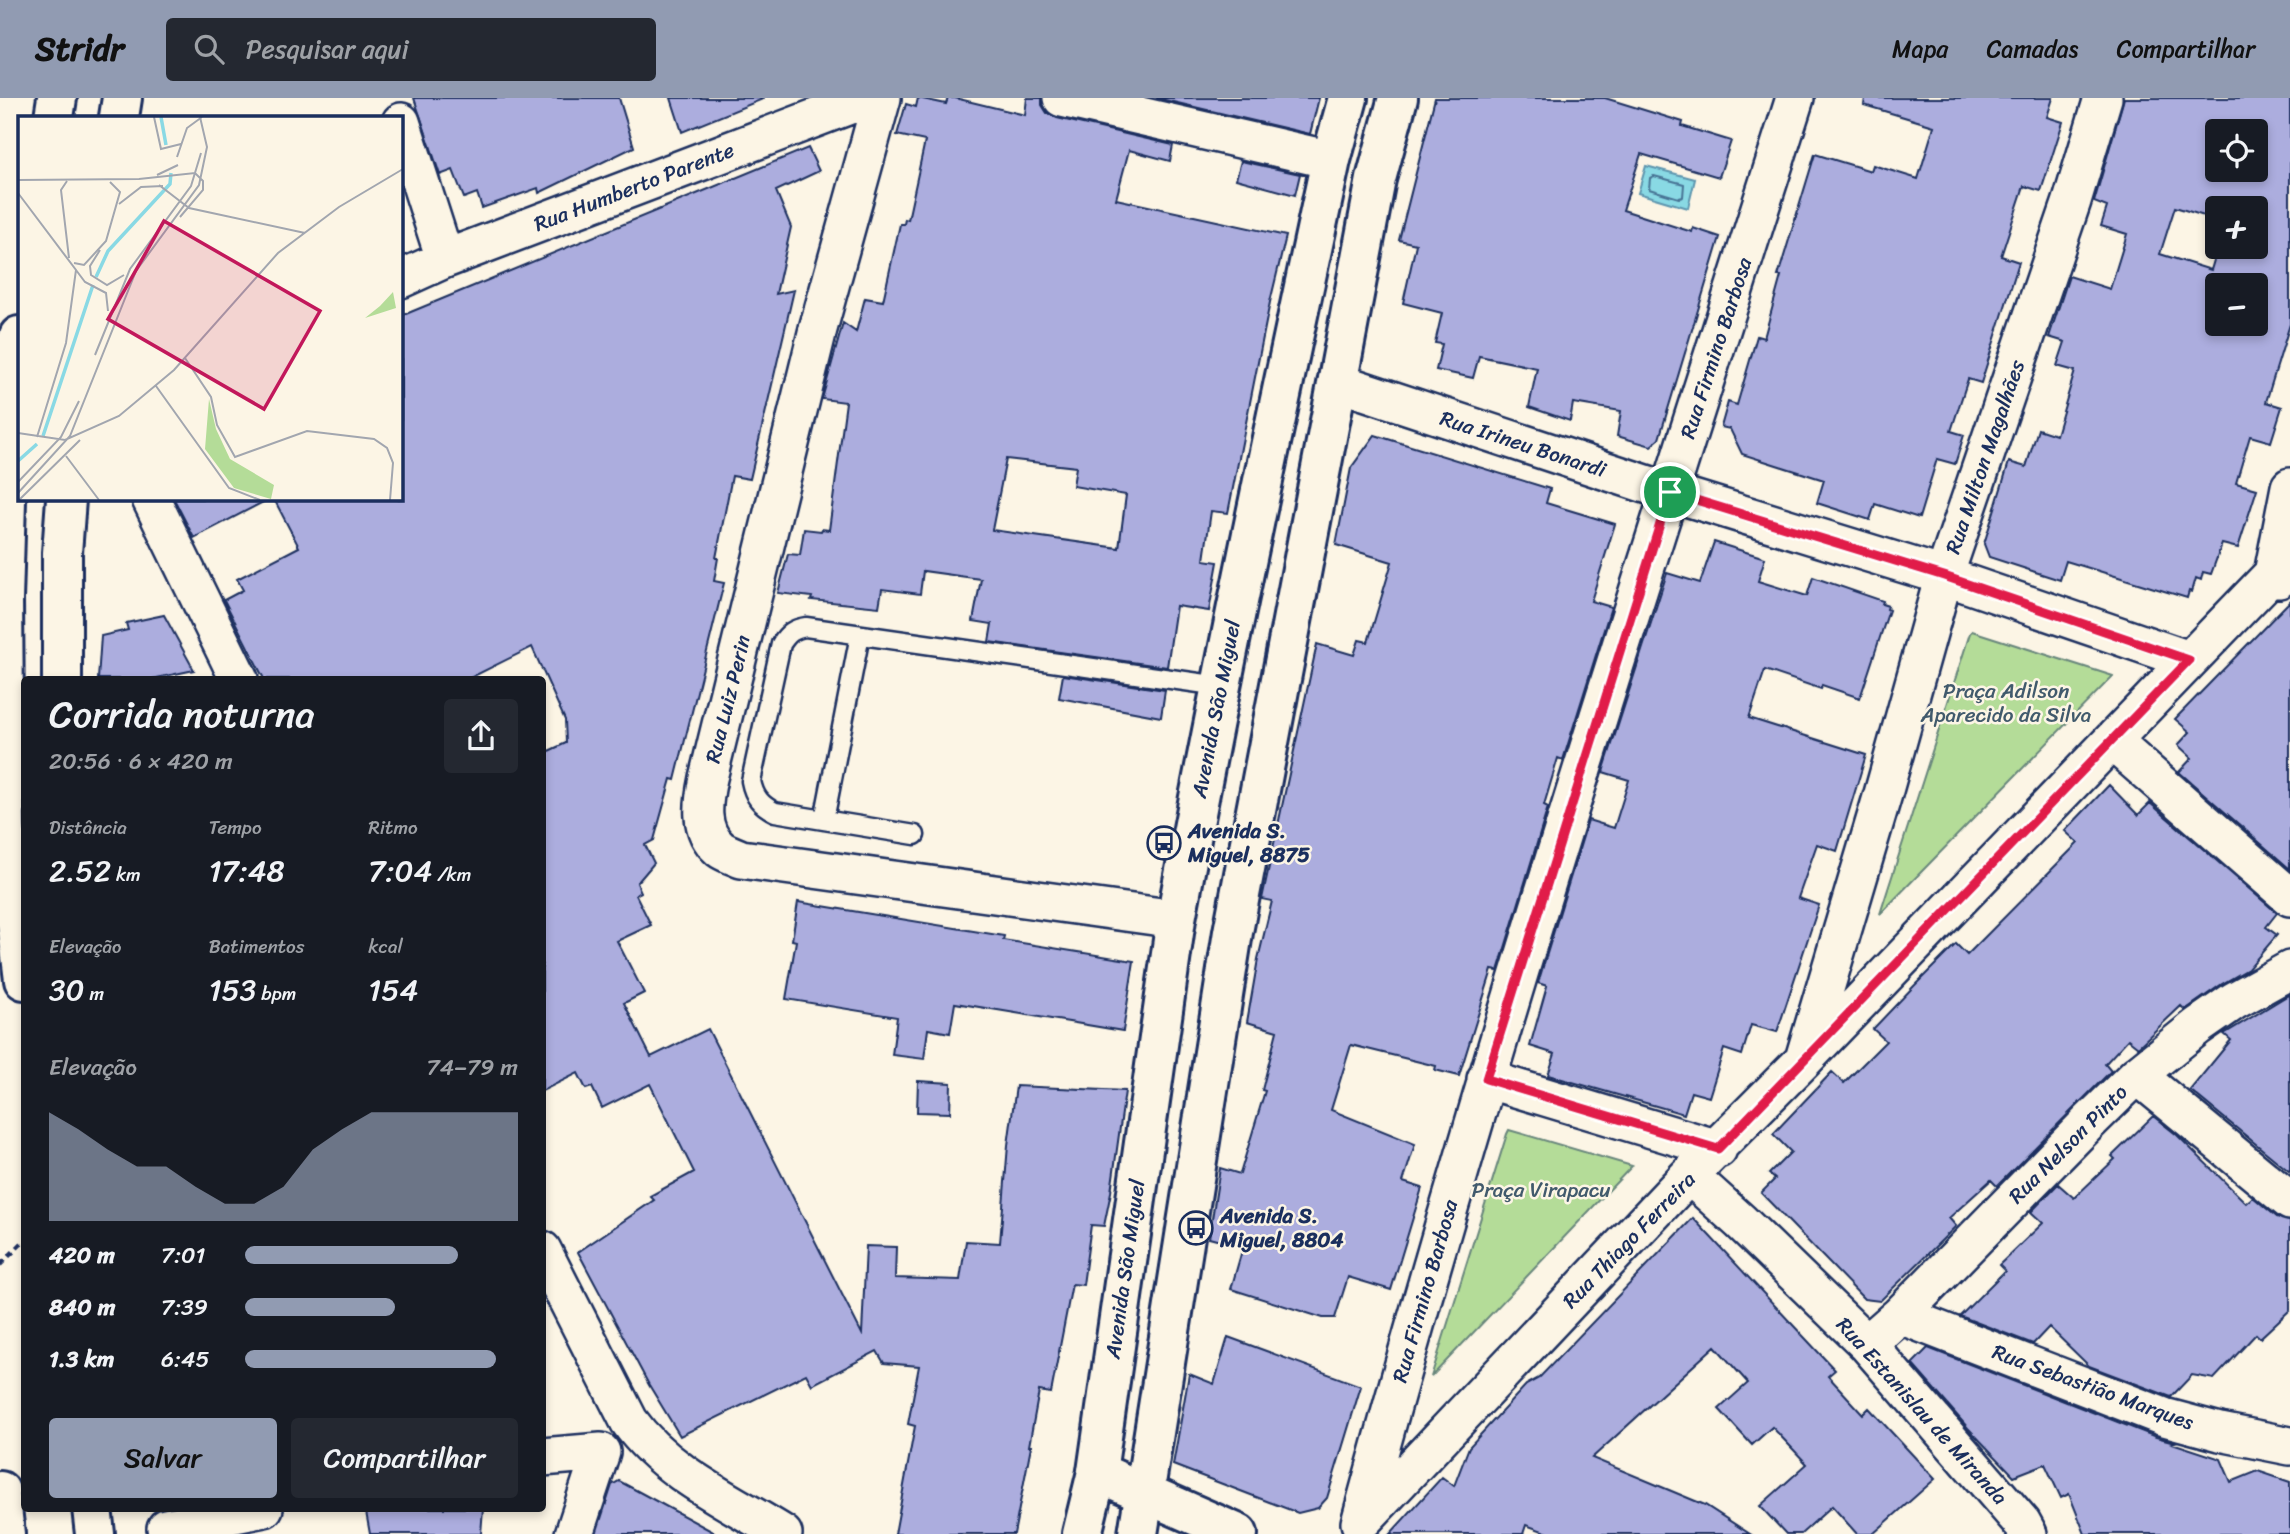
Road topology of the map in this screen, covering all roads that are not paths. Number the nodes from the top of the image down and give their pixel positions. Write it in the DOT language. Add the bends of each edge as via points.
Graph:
graph roads {
  1 [pos="57,98"];
  2 [pos="122,98"];
  3 [pos="393,98"];
  4 [pos="868,98"];
  5 [pos="882,98"];
  6 [pos="1062,98"];
  7 [pos="1348,98"];
  8 [pos="1398,98"];
  9 [pos="1795,98"];
  10 [pos="2103,98"];
  11 [pos="54,116"];
  12 [pos="119,116"];
  13 [pos="399,116"];
  14 [pos="402,125"];
  15 [pos="1331,160"];
  16 [pos="445,258"];
  17 [pos="402,279"];
  18 [pos="18,343"];
  19 [pos="1337,382"];
  20 [pos="2290,487"];
  21 [pos="1670,492"];
  22 [pos="66,500"];
  23 [pos="150,500"];
  24 [pos="2284,573"];
  25 [pos="1944,576"];
  26 [pos="860,635"];
  27 [pos="2189,660"];
  28 [pos="62,676"];
  29 [pos="238,676"];
  30 [pos="1220,686"];
  31 [pos="2113,742"];
  32 [pos="824,820"];
  33 [pos="915,835"];
  34 [pos="2290,897"];
  35 [pos="1176,919"];
  36 [pos="21,955"];
  37 [pos="2290,970"];
  38 [pos="1804,1060"];
  39 [pos="2137,1075"];
  40 [pos="1486,1079"];
  41 [pos="1718,1149"];
  42 [pos="1689,1175"];
  43 [pos="2290,1201"];
  44 [pos="546,1258"];
  45 [pos="1900,1315"];
  46 [pos="1867,1344"];
  47 [pos="643,1442"];
  48 [pos="2290,1447"];
  49 [pos="601,1452"];
  50 [pos="546,1457"];
  51 [pos="1097,1472"];
  52 [pos="0,1491"];
  53 [pos="1146,1492"];
  54 [pos="92,1512"];
  55 [pos="244,1512"];
  56 [pos="579,1519"];
  57 [pos="166,1528"];
  58 [pos="1355,1528"];
  59 [pos="5,1534"];
  60 [pos="95,1534"];
  61 [pos="783,1534"];
  62 [pos="1082,1534"];
  63 [pos="1138,1534"];
  64 [pos="1238,1534"];
  65 [pos="2028,1534"];
  1 -- 11 [label="main road"];
  2 -- 12 [label="main road"];
  3 -- 13 [label="street"];
  4 -- 16 [label="street, Rua Humberto Parente"];
  5 -- 35 [label="street, Rua Luiz Perin" via="818,328 711,765 704,823 720,849 741,859"];
  6 -- 15 [label="street"];
  7 -- 15 [label="main road, Avenida São Miguel"];
  8 -- 19 [label="main road" via="1376,179"];
  9 -- 21 [label="street, Rua Firmino Barbosa"];
  10 -- 25 [label="street, Rua Milton Magalhães"];
  14 -- 16 [label="street"];
  15 -- 30 [label="main road, Avenida São Miguel"];
  16 -- 17 [label="street, Rua Humberto Parente"];
  18 -- 36 [label="main road" via="9,401 3,600 5,827"];
  19 -- 21 [label="street, Rua Irineu Bonardi"];
  19 -- 53 [label="main road" via="1233,932"];
  20 -- 24 [label="street"];
  21 -- 25 [label="street, Rua Irineu Bonardi"];
  21 -- 40 [label="street, Rua Firmino Barbosa"];
  22 -- 28 [label="main road"];
  23 -- 29 [label="street"];
  24 -- 27 [label="street, Rua Thiago Ferreira"];
  25 -- 27 [label="street, Rua Irineu Bonardi"];
  25 -- 38 [label="street, Rua Milton Magalhães"];
  26 -- 30 [label="lane"];
  26 -- 32 [label="lane"];
  26 -- 32 [label="lane" via="806,627 787,634 751,781 758,800 775,812"];
  27 -- 31 [label="street, Rua Thiago Ferreira"];
  30 -- 35 [label="main road, Avenida São Miguel"];
  31 -- 34 [label="street"];
  31 -- 38 [label="street, Rua Thiago Ferreira"];
  32 -- 33 [label="lane"];
  35 -- 51 [label="main road, Avenida São Miguel"];
  37 -- 39 [label="street, Rua Nelson Pinto" via="2234,1001"];
  38 -- 41 [label="street, Rua Thiago Ferreira"];
  39 -- 43 [label="street"];
  39 -- 45 [label="street, Rua Nelson Pinto"];
  40 -- 41 [label="street"];
  40 -- 58 [label="street, Rua Firmino Barbosa"];
  41 -- 42 [label="street, Rua Thiago Ferreira"];
  42 -- 46 [label="street, Rua Estanislau de Miranda"];
  42 -- 58 [label="street, Rua Thiago Ferreira"];
  44 -- 47 [label="street"];
  45 -- 46 [label="street, Rua Nelson Pinto"];
  45 -- 48 [label="street, Rua Sebastião Marques" via="2164,1417"];
  46 -- 65 [label="street, Rua Estanislau de Miranda"];
  47 -- 49 [label="street"];
  47 -- 61 [label="street" via="665,1462"];
  49 -- 50 [label="street"];
  49 -- 56 [label="street"];
  51 -- 53 [label="main road"];
  51 -- 62 [label="main road, Avenida São Miguel"];
  52 -- 59 [label="main road"];
  53 -- 63 [label="main road"];
  53 -- 64 [label="main road"];
  54 -- 60 [label="main road"];
  55 -- 57 [label="street"];
}
